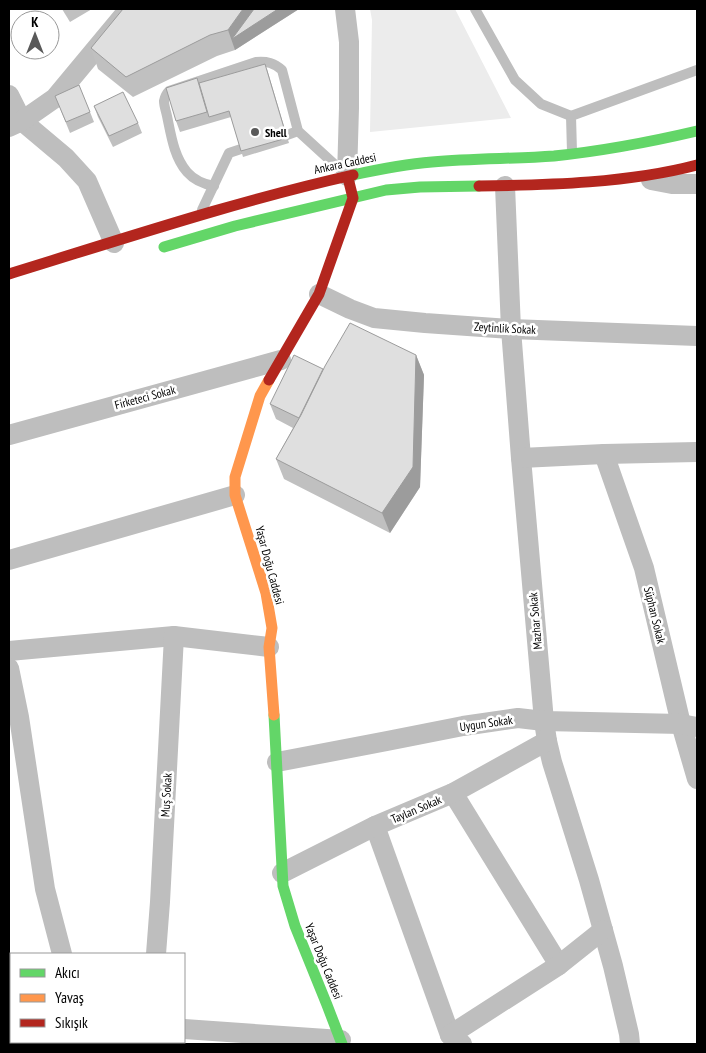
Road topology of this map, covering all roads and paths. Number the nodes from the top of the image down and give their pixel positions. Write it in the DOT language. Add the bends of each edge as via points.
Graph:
graph roads {
  1 [pos="129,9"];
  2 [pos="345,9"];
  3 [pos="475,9"];
  4 [pos="697,70"];
  5 [pos="9,95"];
  6 [pos="571,116"];
  7 [pos="15,124"];
  8 [pos="298,131"];
  9 [pos="697,131"];
  10 [pos="287,135"];
  11 [pos="241,149"];
  12 [pos="572,153"];
  13 [pos="697,165"];
  14 [pos="347,176"];
  15 [pos="639,178"];
  16 [pos="697,184"];
  17 [pos="214,186"];
  18 [pos="505,186"];
  19 [pos="353,198"];
  20 [pos="200,216"];
  21 [pos="114,243"];
  22 [pos="150,251"];
  23 [pos="9,274"];
  24 [pos="319,294"];
  25 [pos="511,329"];
  26 [pos="697,336"];
  27 [pos="281,360"];
  28 [pos="9,435"];
  29 [pos="697,452"];
  30 [pos="604,454"];
  31 [pos="521,458"];
  32 [pos="236,495"];
  33 [pos="9,560"];
  34 [pos="174,636"];
  35 [pos="269,647"];
  36 [pos="9,651"];
  37 [pos="9,668"];
  38 [pos="689,726"];
  39 [pos="545,731"];
  40 [pos="277,762"];
  41 [pos="697,780"];
  42 [pos="453,793"];
  43 [pos="375,826"];
  44 [pos="282,873"];
  45 [pos="603,930"];
  46 [pos="62,953"];
  47 [pos="156,953"];
  48 [pos="559,965"];
  49 [pos="185,1029"];
  50 [pos="456,1039"];
  51 [pos="341,1042"];
  52 [pos="630,1044"];
  1 -- 7 [label="street" via="55,98"];
  2 -- 14 [label="street" via="349,42"];
  3 -- 6 [label="lane" via="515,80 541,104"];
  4 -- 6 [label="lane"];
  5 -- 7 [label="street"];
  6 -- 12 [label="lane"];
  7 -- 21 [label="street" via="66,158 87,181"];
  8 -- 10 [label="lane"];
  8 -- 14 [label="lane"];
  8 -- 17 [label="lane" via="282,70 271,63 256,62 170,91 164,108 182,165 191,177"];
  9 -- 12 [label="main road, Ankara Caddesi" via="641,144"];
  11 -- 17 [label="lane" via="229,153"];
  12 -- 14 [label="main road, Ankara Caddesi" via="431,162"];
  13 -- 15 [label="main road"];
  14 -- 19 [label="main road"];
  14 -- 20 [label="main road, Ankara Caddesi"];
  15 -- 16 [label="street" via="672,184"];
  15 -- 18 [label="main road"];
  17 -- 20 [label="lane"];
  18 -- 19 [label="main road" via="412,187"];
  18 -- 25 [label="street, Mazhar Sokak"];
  19 -- 22 [label="main road" via="235,226"];
  19 -- 24 [label="main road, Yaşar Doğu Caddesi"];
  20 -- 21 [label="main road, Ankara Caddesi"];
  21 -- 23 [label="main road, Ankara Caddesi"];
  24 -- 25 [label="street, Zeytinlik Sokak" via="374,318"];
  24 -- 27 [label="main road, Yaşar Doğu Caddesi"];
  25 -- 26 [label="street, Zeytinlik Sokak"];
  25 -- 31 [label="street, Mazhar Sokak"];
  27 -- 28 [label="street, Firketeci Sokak"];
  27 -- 32 [label="main road, Yaşar Doğu Caddesi" via="260,396 235,477"];
  29 -- 30 [label="street"];
  30 -- 31 [label="street"];
  30 -- 38 [label="street, Süphan Sokak" via="644,568"];
  31 -- 39 [label="street, Mazhar Sokak"];
  32 -- 33 [label="street"];
  32 -- 35 [label="main road, Yaşar Doğu Caddesi" via="266,593 272,628"];
  34 -- 35 [label="street"];
  34 -- 36 [label="street"];
  34 -- 47 [label="street, Muş Sokak"];
  35 -- 40 [label="main road, Yaşar Doğu Caddesi"];
  37 -- 46 [label="street" via="45,889"];
  38 -- 39 [label="street, Uygun Sokak"];
  38 -- 41 [label="street, Süphan Sokak"];
  39 -- 40 [label="street, Uygun Sokak" via="518,718 483,722"];
  39 -- 42 [label="street, Taylan Sokak"];
  39 -- 45 [label="street, Mazhar Sokak"];
  40 -- 44 [label="main road, Yaşar Doğu Caddesi"];
  42 -- 43 [label="street, Taylan Sokak"];
  42 -- 48 [label="street"];
  43 -- 44 [label="street, Taylan Sokak"];
  43 -- 50 [label="street"];
  44 -- 51 [label="main road, Yaşar Doğu Caddesi" via="287,903"];
  45 -- 48 [label="street"];
  45 -- 52 [label="street, Mazhar Sokak"];
  48 -- 50 [label="street"];
  49 -- 51 [label="street"];
}
